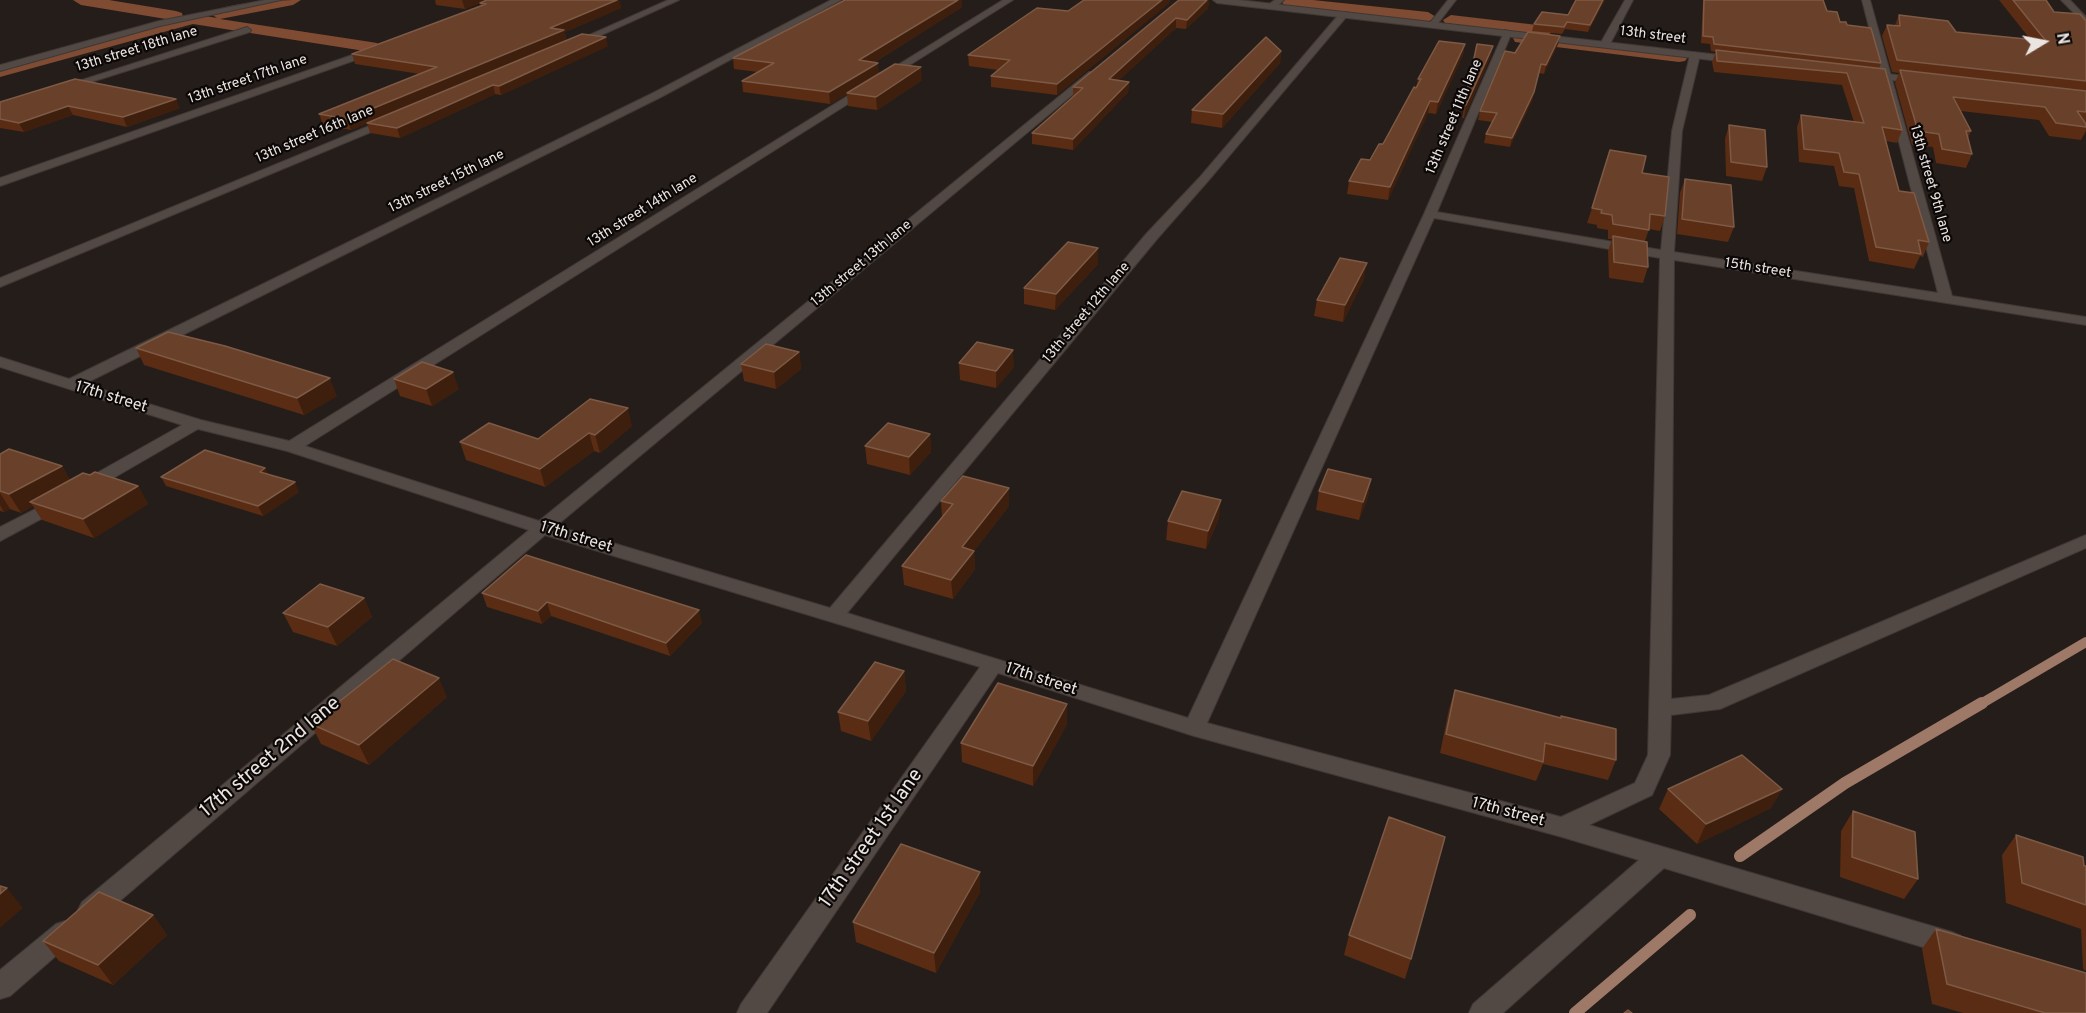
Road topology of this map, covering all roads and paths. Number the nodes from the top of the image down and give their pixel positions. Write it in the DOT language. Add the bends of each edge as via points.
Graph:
graph roads {
  1 [pos="277,0"];
  2 [pos="675,0"];
  3 [pos="837,0"];
  4 [pos="1009,0"];
  5 [pos="1217,0"];
  6 [pos="1452,0"];
  7 [pos="1629,0"];
  8 [pos="1866,0"];
  9 [pos="2065,0"];
  10 [pos="1276,3"];
  11 [pos="1344,14"];
  12 [pos="2086,22"];
  13 [pos="1432,24"];
  14 [pos="247,30"];
  15 [pos="1508,33"];
  16 [pos="1605,44"];
  17 [pos="389,45"];
  18 [pos="558,51"];
  19 [pos="1695,55"];
  20 [pos="1743,60"];
  21 [pos="1102,66"];
  22 [pos="0,68"];
  23 [pos="1849,73"];
  24 [pos="1885,77"];
  25 [pos="1932,82"];
  26 [pos="56,89"];
  27 [pos="402,116"];
  28 [pos="0,182"];
  29 [pos="1430,214"];
  30 [pos="1667,255"];
  31 [pos="0,283"];
  32 [pos="1946,299"];
  33 [pos="2086,321"];
  34 [pos="0,362"];
  35 [pos="69,385"];
  36 [pos="196,424"];
  37 [pos="292,447"];
  38 [pos="542,528"];
  39 [pos="0,535"];
  40 [pos="2086,541"];
  41 [pos="834,616"];
  42 [pos="993,664"];
  43 [pos="1660,708"];
  44 [pos="1194,728"];
  45 [pos="1562,827"];
  46 [pos="1661,856"];
  47 [pos="1974,950"];
  48 [pos="0,987"];
  49 [pos="751,1013"];
  50 [pos="1483,1013"];
  1 -- 22 [label="street" via="159,24"];
  2 -- 18 [label="street"];
  3 -- 35 [label="street, 13th street 15th lane" via="657,95"];
  4 -- 37 [label="street, 13th street 14th lane"];
  5 -- 10 [label="street, 13th street"];
  6 -- 13 [label="street"];
  7 -- 16 [label="street"];
  8 -- 24 [label="street, 13th street 9th lane"];
  9 -- 12 [label="street"];
  10 -- 11 [label="street, 13th street"];
  11 -- 13 [label="street, 13th street"];
  11 -- 41 [label="street, 13th street 12th lane" via="1144,245"];
  13 -- 15 [label="street, 13th street"];
  14 -- 26 [label="street, 13th street 18th lane"];
  15 -- 16 [label="street, 13th street"];
  15 -- 29 [label="street, 13th street 11th lane"];
  16 -- 19 [label="street, 13th street"];
  17 -- 28 [label="street, 13th street 17th lane"];
  19 -- 20 [label="street, 13th street"];
  19 -- 30 [label="street" via="1677,131"];
  21 -- 38 [label="street, 13th street 13th lane"];
  23 -- 24 [label="street"];
  24 -- 25 [label="street"];
  24 -- 32 [label="street, 13th street 9th lane"];
  27 -- 31 [label="street, 13th street 16th lane"];
  29 -- 30 [label="street, 15th street"];
  29 -- 44 [label="street, 13th street 11th lane"];
  30 -- 32 [label="street, 15th street"];
  30 -- 43 [label="street"];
  32 -- 33 [label="street, 15th street"];
  34 -- 35 [label="street, 17th street"];
  35 -- 36 [label="street, 17th street"];
  36 -- 37 [label="street, 17th street"];
  36 -- 39 [label="street"];
  37 -- 38 [label="street, 17th street"];
  38 -- 41 [label="street, 17th street"];
  38 -- 48 [label="street, 17th street 2nd lane"];
  40 -- 43 [label="street" via="1712,703"];
  41 -- 42 [label="street, 17th street"];
  42 -- 44 [label="street, 17th street"];
  42 -- 49 [label="street, 17th street 1st lane"];
  43 -- 45 [label="street" via="1659,755 1644,789"];
  44 -- 45 [label="street, 17th street"];
  45 -- 46 [label="street, 17th street"];
  46 -- 47 [label="street, 17th street"];
  46 -- 50 [label="street"];
}
